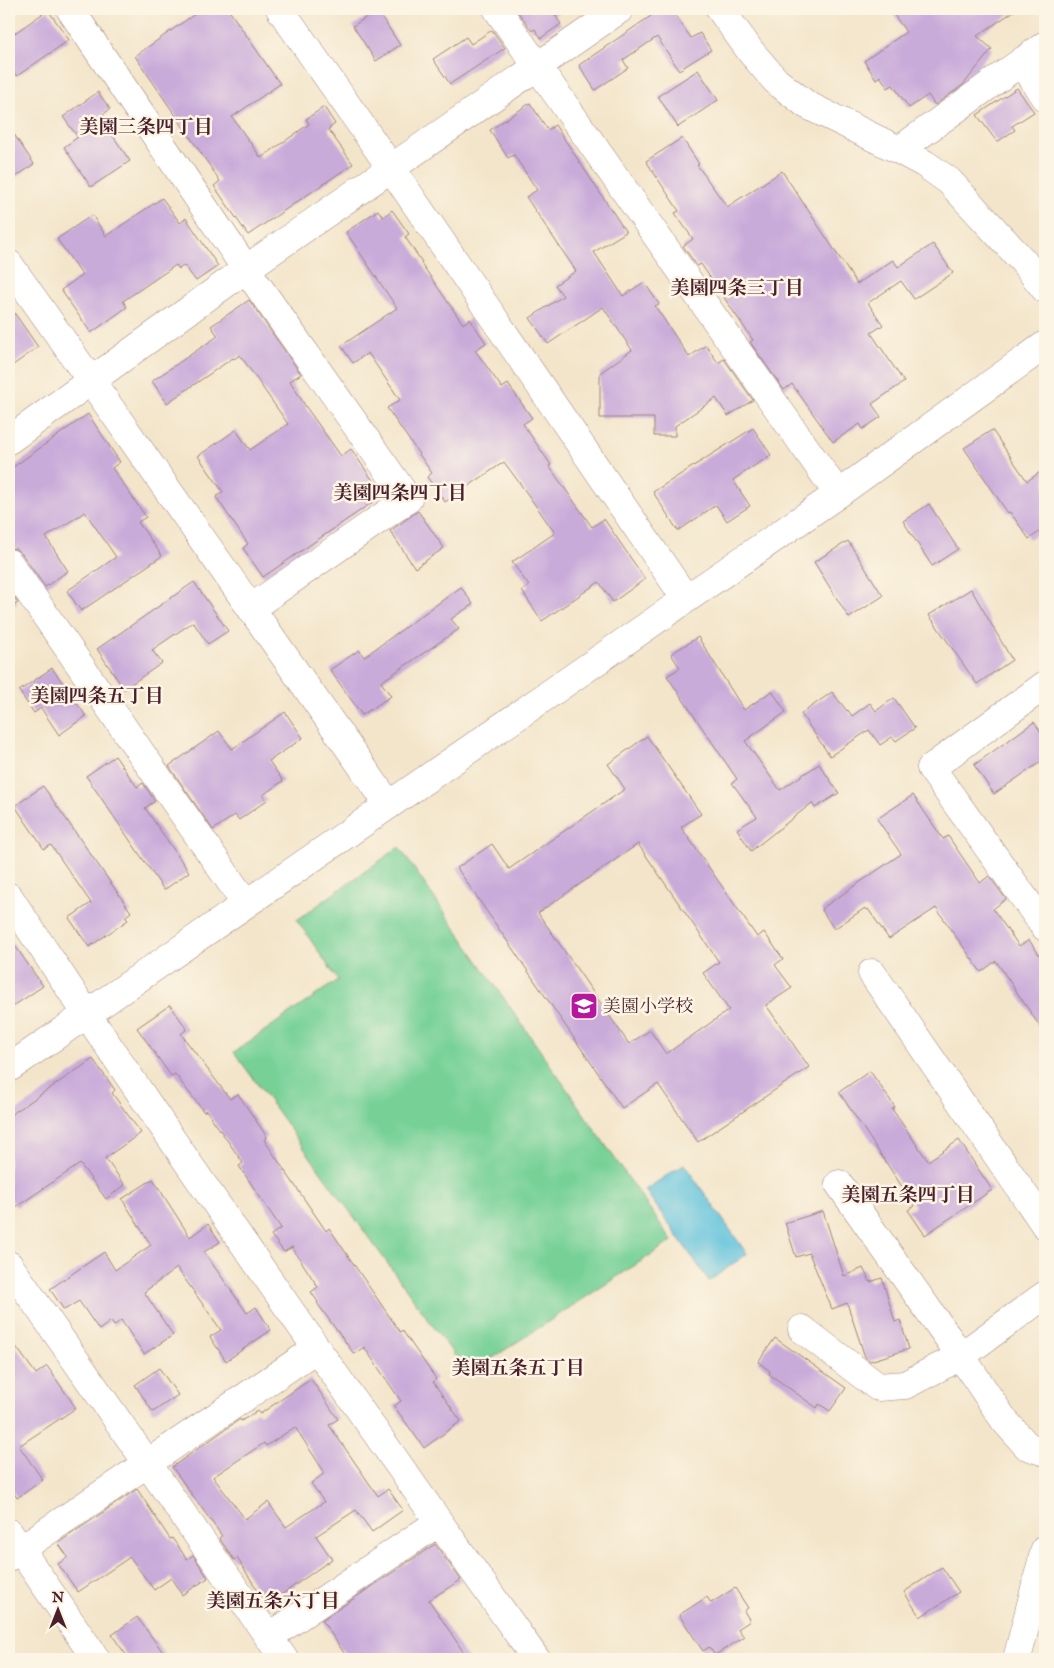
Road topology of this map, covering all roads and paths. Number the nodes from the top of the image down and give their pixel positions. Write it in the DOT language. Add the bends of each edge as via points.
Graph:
graph roads {
  1 [pos="70,9"];
  2 [pos="280,9"];
  3 [pos="497,9"];
  4 [pos="620,9"];
  5 [pos="720,9"];
  6 [pos="1045,45"];
  7 [pos="1021,62"];
  8 [pos="537,67"];
  9 [pos="1045,98"];
  10 [pos="899,150"];
  11 [pos="392,168"];
  12 [pos="9,264"];
  13 [pos="246,268"];
  14 [pos="1045,289"];
  15 [pos="1045,346"];
  16 [pos="91,381"];
  17 [pos="9,440"];
  18 [pos="838,494"];
  19 [pos="9,563"];
  20 [pos="686,599"];
  21 [pos="251,608"];
  22 [pos="1045,686"];
  23 [pos="389,805"];
  24 [pos="9,897"];
  25 [pos="246,904"];
  26 [pos="1045,926"];
  27 [pos="872,973"];
  28 [pos="86,1014"];
  29 [pos="9,1068"];
  30 [pos="839,1184"];
  31 [pos="1045,1226"];
  32 [pos="9,1265"];
  33 [pos="1045,1295"];
  34 [pos="802,1329"];
  35 [pos="316,1349"];
  36 [pos="961,1356"];
  37 [pos="1045,1452"];
  38 [pos="147,1464"];
  39 [pos="439,1522"];
  40 [pos="13,1547"];
  41 [pos="1045,1549"];
  42 [pos="276,1648"];
  43 [pos="96,1659"];
  44 [pos="536,1659"];
  45 [pos="1018,1659"];
  1 -- 13 [label="main road"];
  2 -- 11 [label="main road"];
  3 -- 8 [label="main road"];
  4 -- 8 [label="main road"];
  5 -- 10 [label="main road" via="776,81 806,105"];
  6 -- 7 [label="main road"];
  7 -- 9 [label="main road"];
  7 -- 10 [label="main road"];
  8 -- 11 [label="main road"];
  8 -- 18 [label="main road"];
  10 -- 14 [label="main road" via="949,181"];
  11 -- 13 [label="main road"];
  11 -- 20 [label="main road"];
  12 -- 16 [label="main road"];
  13 -- 16 [label="main road"];
  13 -- 21 [label="main road" via="408,499"];
  15 -- 18 [label="main road"];
  16 -- 17 [label="main road"];
  16 -- 21 [label="main road"];
  18 -- 20 [label="main road"];
  19 -- 25 [label="main road"];
  20 -- 23 [label="main road"];
  21 -- 23 [label="main road"];
  22 -- 26 [label="main road" via="932,768"];
  23 -- 25 [label="main road"];
  24 -- 28 [label="main road"];
  25 -- 28 [label="main road"];
  27 -- 31 [label="main road"];
  28 -- 29 [label="main road"];
  28 -- 35 [label="main road"];
  30 -- 36 [label="main road"];
  32 -- 38 [label="main road"];
  33 -- 36 [label="main road"];
  34 -- 36 [label="main road" via="878,1387 905,1385"];
  35 -- 38 [label="main road"];
  35 -- 39 [label="main road"];
  36 -- 37 [label="main road" via="1004,1420 1027,1446"];
  38 -- 40 [label="main road"];
  38 -- 42 [label="main road"];
  39 -- 42 [label="main road"];
  39 -- 44 [label="main road"];
  40 -- 43 [label="main road"];
  41 -- 45 [label="main road"];
}
